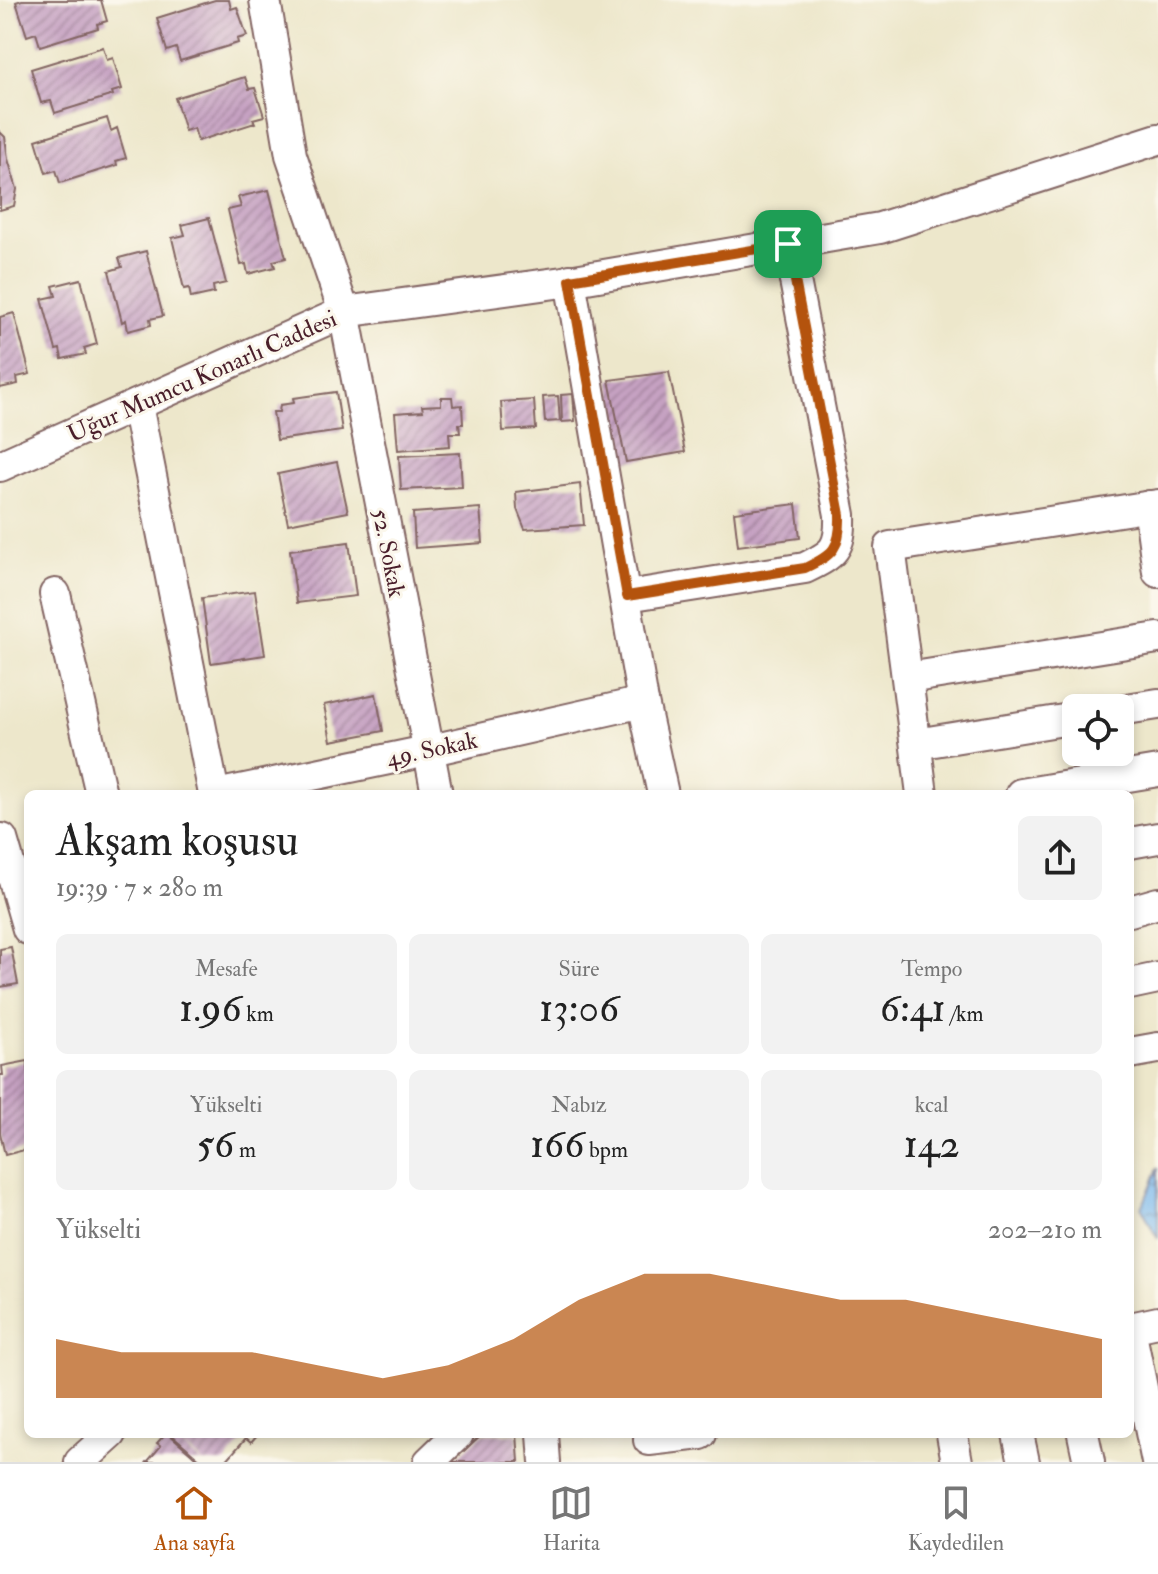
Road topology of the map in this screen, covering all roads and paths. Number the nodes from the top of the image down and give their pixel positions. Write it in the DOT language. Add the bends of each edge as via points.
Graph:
graph roads {
  1 [pos="265,0"];
  2 [pos="1158,139"];
  3 [pos="788,244"];
  4 [pos="570,280"];
  5 [pos="344,312"];
  6 [pos="137,405"];
  7 [pos="0,466"];
  8 [pos="1153,505"];
  9 [pos="1158,572"];
  10 [pos="55,594"];
  11 [pos="627,596"];
  12 [pos="1158,638"];
  13 [pos="908,678"];
  14 [pos="643,702"];
  15 [pos="1158,704"];
  16 [pos="1134,708"];
  17 [pos="1062,720"];
  18 [pos="916,744"];
  19 [pos="427,751"];
  20 [pos="1158,771"];
  21 [pos="100,790"];
  22 [pos="213,790"];
  23 [pos="240,790"];
  24 [pos="436,790"];
  25 [pos="662,790"];
  26 [pos="922,790"];
  27 [pos="1045,790"];
  28 [pos="10,837"];
  29 [pos="1158,838"];
  30 [pos="1134,842"];
  31 [pos="1158,903"];
  32 [pos="24,909"];
  33 [pos="1134,910"];
  34 [pos="1158,978"];
  35 [pos="1134,983"];
  36 [pos="1158,1048"];
  37 [pos="1134,1052"];
  38 [pos="1158,1322"];
  39 [pos="1134,1328"];
  40 [pos="1134,1349"];
  41 [pos="107,1438"];
  42 [pos="454,1438"];
  43 [pos="543,1438"];
  44 [pos="682,1438"];
  45 [pos="953,1438"];
  46 [pos="1019,1438"];
  47 [pos="1084,1438"];
  48 [pos="650,1445"];
  49 [pos="80,1462"];
  50 [pos="429,1462"];
  51 [pos="545,1462"];
  52 [pos="957,1462"];
  53 [pos="1024,1462"];
  54 [pos="1089,1462"];
  55 [pos="1157,1462"];
  1 -- 5 [label="street, 52. Sokak" via="291,155"];
  2 -- 3 [label="street, Uğur Mumcu Konarlı Caddesi" via="880,228"];
  3 -- 4 [label="street, Uğur Mumcu Konarlı Caddesi"];
  3 -- 11 [label="street" via="840,515 836,545 830,556 805,568"];
  4 -- 5 [label="street, Uğur Mumcu Konarlı Caddesi"];
  4 -- 11 [label="street"];
  5 -- 6 [label="street, Uğur Mumcu Konarlı Caddesi"];
  5 -- 19 [label="street, 52. Sokak"];
  6 -- 7 [label="street, Uğur Mumcu Konarlı Caddesi"];
  6 -- 22 [label="street"];
  8 -- 9 [label="street"];
  8 -- 13 [label="street" via="890,547"];
  10 -- 21 [label="street"];
  11 -- 14 [label="street"];
  12 -- 13 [label="street"];
  13 -- 18 [label="street"];
  14 -- 19 [label="street, 49. Sokak"];
  14 -- 25 [label="street"];
  15 -- 16 [label="street"];
  17 -- 18 [label="street"];
  18 -- 26 [label="street"];
  19 -- 23 [label="street, 49. Sokak"];
  19 -- 24 [label="street, 52. Sokak"];
  20 -- 27 [label="street"];
  28 -- 32 [label="street"];
  29 -- 30 [label="street"];
  31 -- 33 [label="street"];
  34 -- 35 [label="street"];
  36 -- 37 [label="street"];
  38 -- 39 [label="street"];
  40 -- 55 [label="street"];
  41 -- 49 [label="street"];
  42 -- 50 [label="street"];
  43 -- 51 [label="street"];
  44 -- 48 [label="street"];
  45 -- 52 [label="street"];
  46 -- 53 [label="street"];
  47 -- 54 [label="street"];
}
